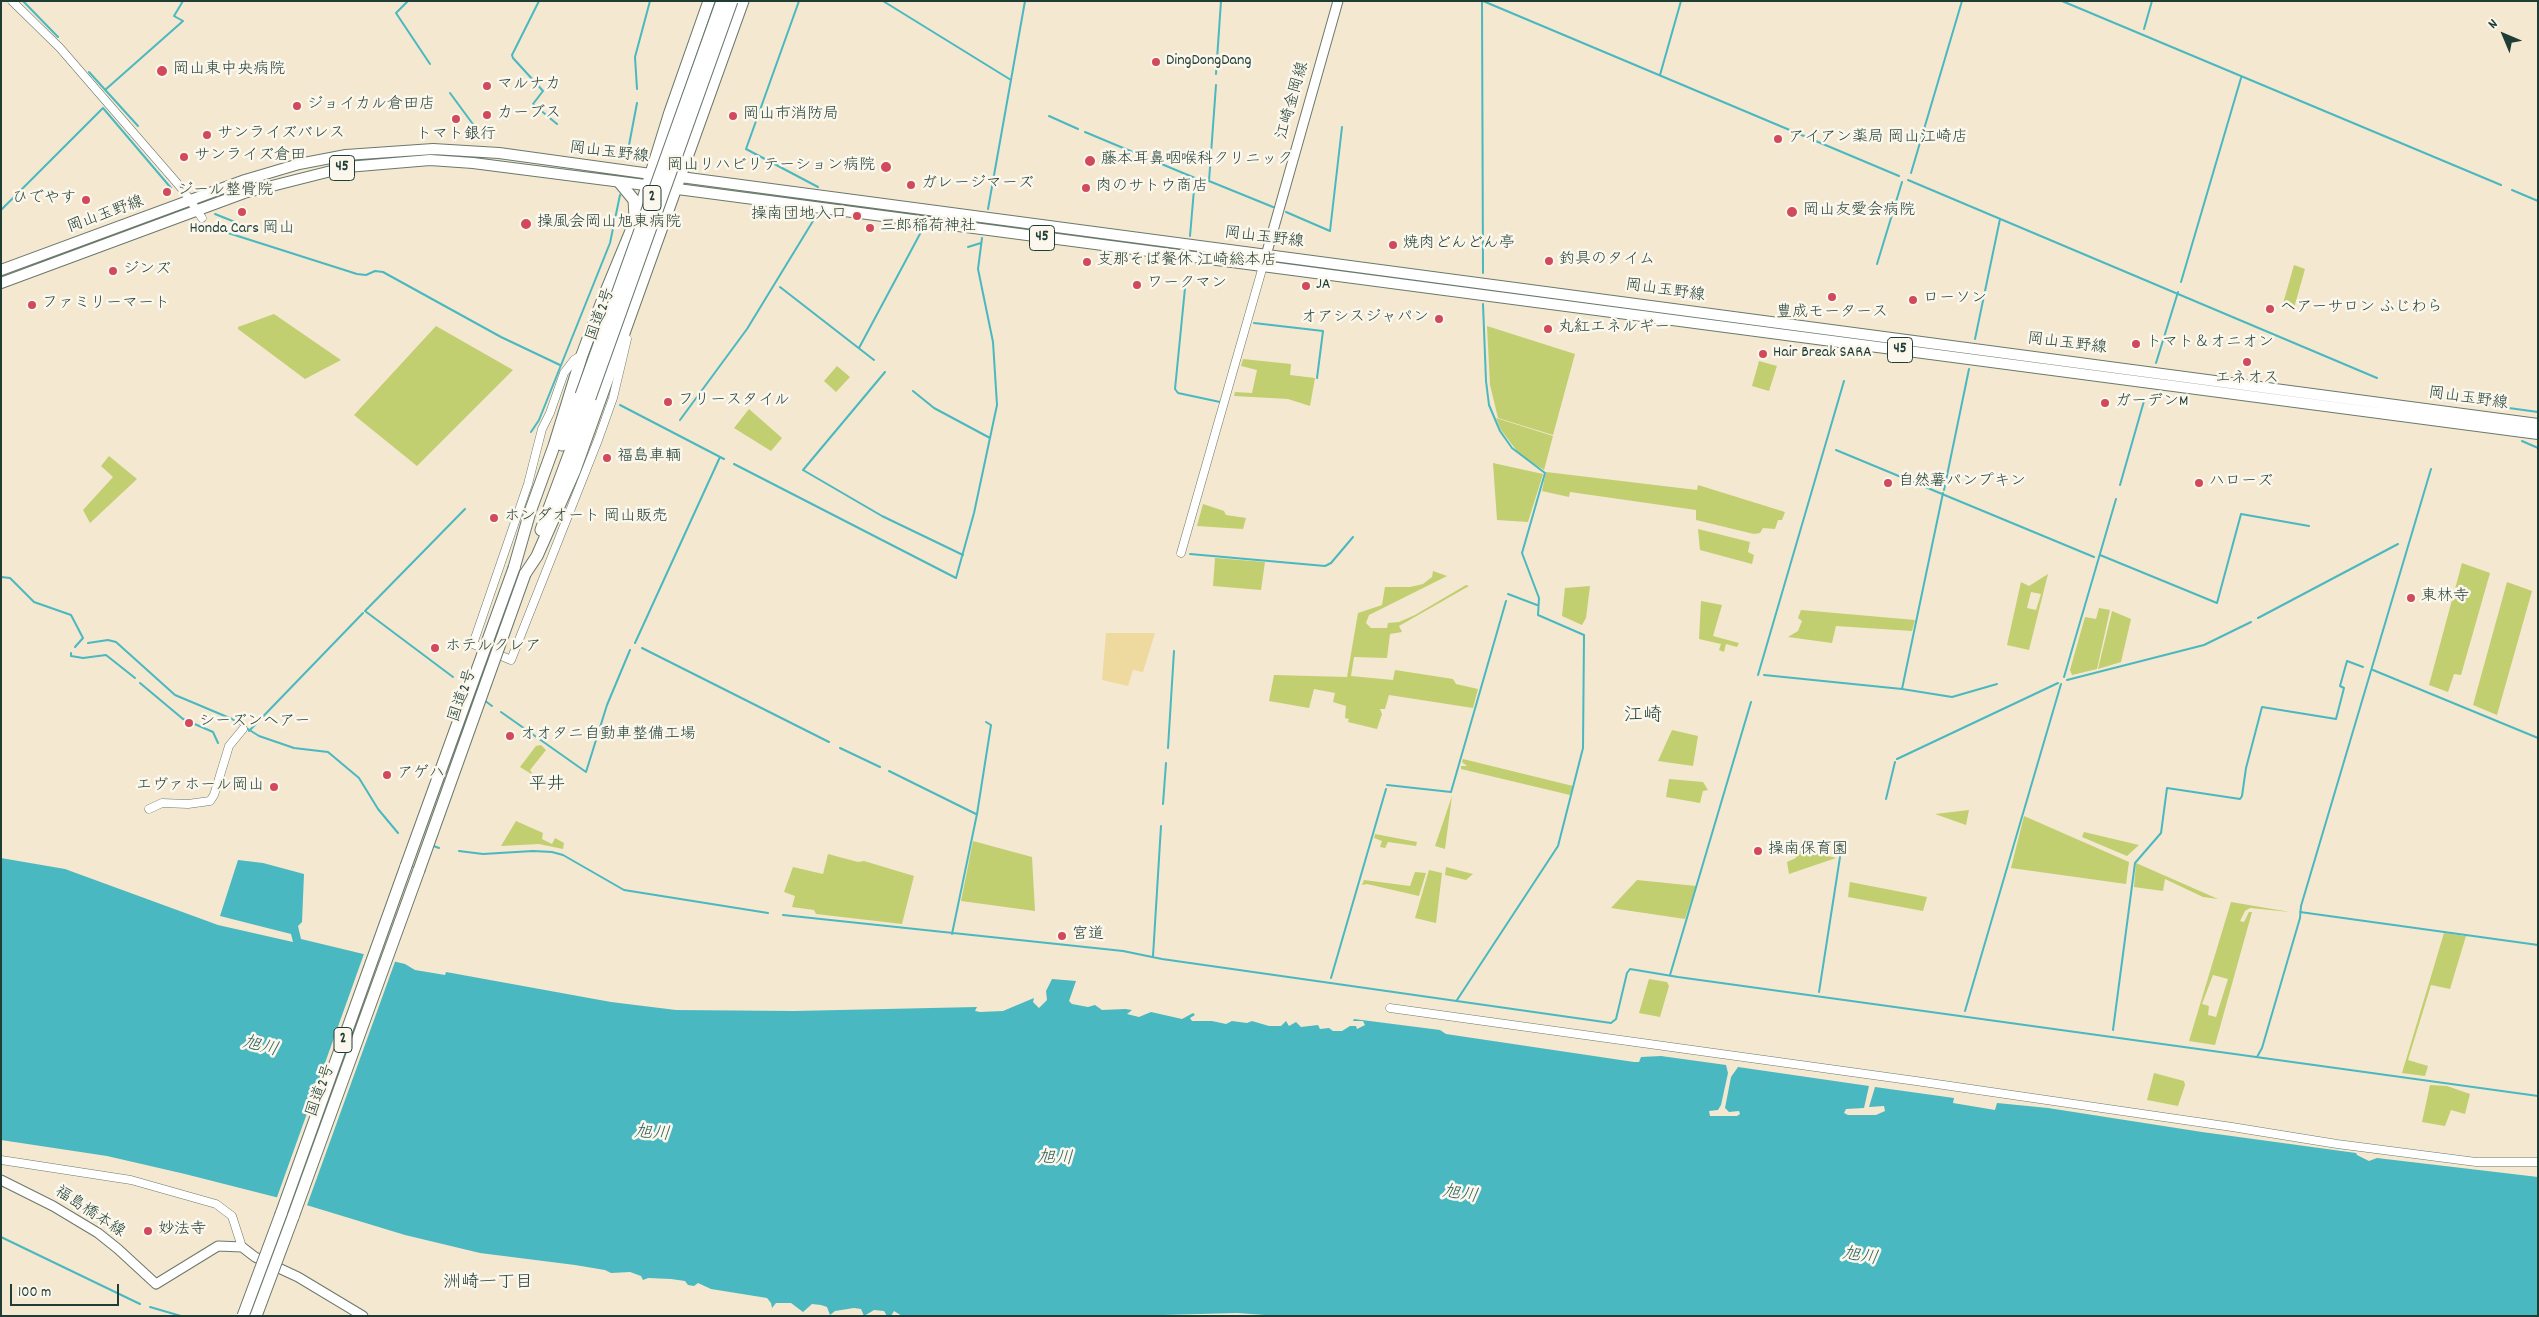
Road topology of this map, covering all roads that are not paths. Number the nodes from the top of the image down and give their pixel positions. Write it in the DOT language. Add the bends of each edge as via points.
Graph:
graph roads {
  1 [pos="12,1"];
  2 [pos="709,1"];
  3 [pos="722,1"];
  4 [pos="732,1"];
  5 [pos="743,1"];
  6 [pos="1338,1"];
  7 [pos="681,176"];
  8 [pos="650,180"];
  9 [pos="620,183"];
  10 [pos="676,188"];
  11 [pos="191,201"];
  12 [pos="200,214"];
  13 [pos="635,219"];
  14 [pos="1266,255"];
  15 [pos="1262,266"];
  16 [pos="1,270"];
  17 [pos="1,283"];
  18 [pos="582,355"];
  19 [pos="596,397"];
  20 [pos="2538,424"];
  21 [pos="2538,434"];
  22 [pos="538,438"];
  23 [pos="532,503"];
  24 [pos="1181,553"];
  25 [pos="514,568"];
  26 [pos="243,729"];
  27 [pos="149,809"];
  28 [pos="1390,1008"];
  29 [pos="1,1160"];
  30 [pos="2538,1162"];
  31 [pos="1,1180"];
  32 [pos="242,1247"];
  33 [pos="243,1316"];
  34 [pos="256,1316"];
  35 [pos="363,1316"];
  1 -- 11 [label="street" via="60,48"];
  2 -- 8 [label="highway"];
  3 -- 19 [label="highway, 国道2号 / 2, bridge"];
  4 -- 19 [label="highway, 国道2号 / 2, bridge"];
  5 -- 7 [label="highway"];
  6 -- 14 [label="main road, 江崎金岡線"];
  7 -- 8 [label="main road, 岡山玉野線 / 45"];
  7 -- 10 [label="highway"];
  7 -- 14 [label="main road, 岡山玉野線 / 45"];
  8 -- 9 [label="main road, 岡山玉野線 / 45"];
  8 -- 10 [label="main road, 岡山玉野線 / 45"];
  8 -- 11 [label="main road, 岡山玉野線 / 45" via="500,153 433,148 346,155 299,164"];
  8 -- 13 [label="highway"];
  9 -- 12 [label="main road, 岡山玉野線 / 45" via="473,163 430,160 370,164 274,184"];
  9 -- 13 [label="highway" via="634,200"];
  10 -- 15 [label="main road, 岡山玉野線 / 45"];
  10 -- 19 [label="highway" via="638,298"];
  11 -- 12 [label="street"];
  11 -- 16 [label="main road, 岡山玉野線 / 45"];
  12 -- 17 [label="main road, 岡山玉野線 / 45"];
  13 -- 18 [label="highway"];
  14 -- 15 [label="main road, 江崎金岡線"];
  14 -- 20 [label="main road, 岡山玉野線 / 45"];
  15 -- 21 [label="main road, 岡山玉野線 / 45"];
  15 -- 24 [label="street"];
  18 -- 22 [label="street" via="564,373"];
  18 -- 23 [label="highway" via="554,446"];
  19 -- 22 [label="street" via="589,465 511,660 473,644 528,484"];
  19 -- 25 [label="highway, 国道2号 / 2"];
  19 -- 34 [label="highway, 国道2号 / 2, bridge" via="525,574"];
  22 -- 23 [label="street" via="550,442"];
  23 -- 25 [label="highway"];
  25 -- 33 [label="highway, 国道2号 / 2, bridge"];
  26 -- 27 [label="street" via="230,746 210,801 162,804"];
  28 -- 30 [label="street" via="1944,1085 2337,1144 2476,1162"];
  29 -- 32 [label="street" via="131,1180 216,1204 232,1216"];
  31 -- 32 [label="main road, 福島橋本線" via="98,1233 156,1284 218,1246"];
  32 -- 35 [label="main road"];
}
